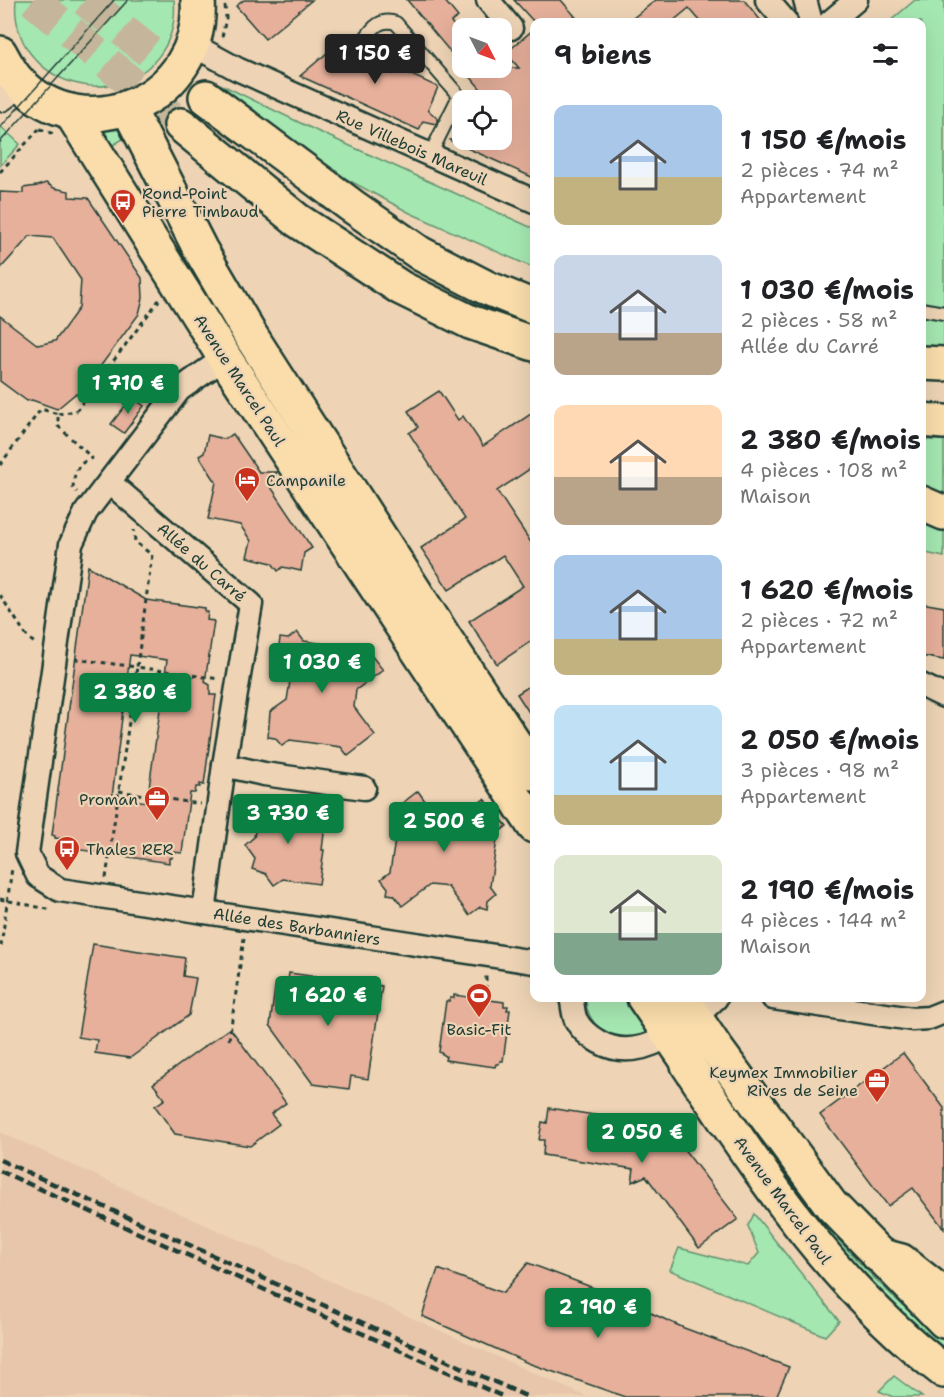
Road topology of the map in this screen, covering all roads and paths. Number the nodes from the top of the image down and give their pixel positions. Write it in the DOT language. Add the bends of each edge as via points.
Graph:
graph roads {
  1 [pos="198,0"];
  2 [pos="225,0"];
  3 [pos="488,0"];
  4 [pos="767,0"];
  5 [pos="794,0"];
  6 [pos="805,0"];
  7 [pos="856,0"];
  8 [pos="503,18"];
  9 [pos="783,18"];
  10 [pos="792,18"];
  11 [pos="810,18"];
  12 [pos="835,18"];
  13 [pos="365,39"];
  14 [pos="207,45"];
  15 [pos="0,52"];
  16 [pos="9,88"];
  17 [pos="206,97"];
  18 [pos="128,108"];
  19 [pos="70,111"];
  20 [pos="181,125"];
  21 [pos="39,129"];
  22 [pos="430,155"];
  23 [pos="0,172"];
  24 [pos="530,199"];
  25 [pos="352,207"];
  26 [pos="530,289"];
  27 [pos="160,298"];
  28 [pos="530,304"];
  29 [pos="926,310"];
  30 [pos="944,313"];
  31 [pos="470,322"];
  32 [pos="530,343"];
  33 [pos="530,357"];
  34 [pos="226,360"];
  35 [pos="926,363"];
  36 [pos="944,364"];
  37 [pos="926,385"];
  38 [pos="944,385"];
  39 [pos="58,414"];
  40 [pos="926,420"];
  41 [pos="944,422"];
  42 [pos="0,465"];
  43 [pos="109,482"];
  44 [pos="926,505"];
  45 [pos="90,507"];
  46 [pos="144,512"];
  47 [pos="944,513"];
  48 [pos="0,595"];
  49 [pos="55,656"];
  50 [pos="137,667"];
  51 [pos="239,681"];
  52 [pos="926,687"];
  53 [pos="944,696"];
  54 [pos="224,765"];
  55 [pos="530,766"];
  56 [pos="364,788"];
  57 [pos="119,791"];
  58 [pos="218,807"];
  59 [pos="530,820"];
  60 [pos="28,848"];
  61 [pos="104,897"];
  62 [pos="0,899"];
  63 [pos="7,900"];
  64 [pos="58,901"];
  65 [pos="204,912"];
  66 [pos="245,918"];
  67 [pos="2,921"];
  68 [pos="1,946"];
  69 [pos="530,961"];
  70 [pos="572,1002"];
  71 [pos="657,1002"];
  72 [pos="799,1002"];
  73 [pos="691,1012"];
  74 [pos="944,1012"];
  75 [pos="229,1040"];
  76 [pos="878,1255"];
  77 [pos="944,1295"];
  78 [pos="944,1321"];
  79 [pos="944,1371"];
  1 -- 14 [label="main road"];
  2 -- 14 [label="path" via="226,18"];
  3 -- 8 [label="street"];
  4 -- 9 [label="street"];
  5 -- 10 [label="street"];
  6 -- 11 [label="street"];
  7 -- 12 [label="street"];
  13 -- 22 [label="lane" via="379,23 396,23 459,96"];
  14 -- 18 [label="main road" via="187,59 156,94"];
  14 -- 22 [label="street, Rue Villebois Mareuil" via="237,69"];
  15 -- 16 [label="main road"];
  16 -- 19 [label="main road"];
  17 -- 25 [label="main road"];
  18 -- 19 [label="main road" via="99,113"];
  18 -- 55 [label="main road, Avenue Marcel Paul" via="200,249 249,333"];
  19 -- 34 [label="main road, Avenue Marcel Paul"];
  20 -- 31 [label="main road" via="297,220 401,288"];
  21 -- 23 [label="path"];
  22 -- 24 [label="street, Rue Villebois Mareuil"];
  25 -- 26 [label="main road" via="490,274"];
  25 -- 28 [label="main road" via="421,254 485,287"];
  27 -- 39 [label="path" via="76,411"];
  29 -- 30 [label="lane"];
  31 -- 32 [label="main road"];
  31 -- 33 [label="main road"];
  34 -- 43 [label="street" via="179,390"];
  34 -- 59 [label="main road, Avenue Marcel Paul"];
  35 -- 36 [label="main road"];
  37 -- 38 [label="main road"];
  39 -- 42 [label="path" via="41,409"];
  39 -- 45 [label="path" via="58,426 92,458 83,461 74,472 73,488"];
  40 -- 41 [label="main road"];
  43 -- 45 [label="street"];
  43 -- 46 [label="street, Allée du Carré"];
  44 -- 47 [label="main road"];
  45 -- 49 [label="street" via="71,544"];
  46 -- 50 [label="path" via="132,533 135,542 152,555"];
  46 -- 51 [label="street, Allée du Carré" via="250,604"];
  48 -- 49 [label="path" via="28,638"];
  49 -- 50 [label="path"];
  49 -- 60 [label="street"];
  50 -- 51 [label="path"];
  50 -- 57 [label="path"];
  51 -- 54 [label="street, Allée du Carré"];
  52 -- 53 [label="street"];
  54 -- 56 [label="street"];
  54 -- 58 [label="street, Allée du Carré"];
  57 -- 58 [label="path"];
  57 -- 61 [label="path"];
  58 -- 65 [label="street, Allée du Carré"];
  60 -- 63 [label="path" via="15,847"];
  60 -- 64 [label="street" via="38,876"];
  61 -- 64 [label="street, Allée des Barbanniers"];
  61 -- 65 [label="street, Allée des Barbanniers"];
  62 -- 63 [label="path"];
  63 -- 64 [label="path"];
  63 -- 67 [label="path"];
  65 -- 66 [label="street, Allée des Barbanniers"];
  66 -- 69 [label="street, Allée des Barbanniers"];
  66 -- 75 [label="path"];
  67 -- 68 [label="path"];
  70 -- 73 [label="street" via="576,1020 588,1036 605,1046 623,1049 639,1047"];
  71 -- 73 [label="main road, Avenue Marcel Paul"];
  72 -- 74 [label="street" via="912,1019"];
  73 -- 76 [label="main road, Avenue Marcel Paul" via="831,1205"];
  73 -- 79 [label="main road, Avenue Marcel Paul" via="688,1065 792,1216 829,1263 909,1345"];
  76 -- 77 [label="main road" via="901,1261"];
  76 -- 78 [label="main road, Avenue Marcel Paul"];
}
